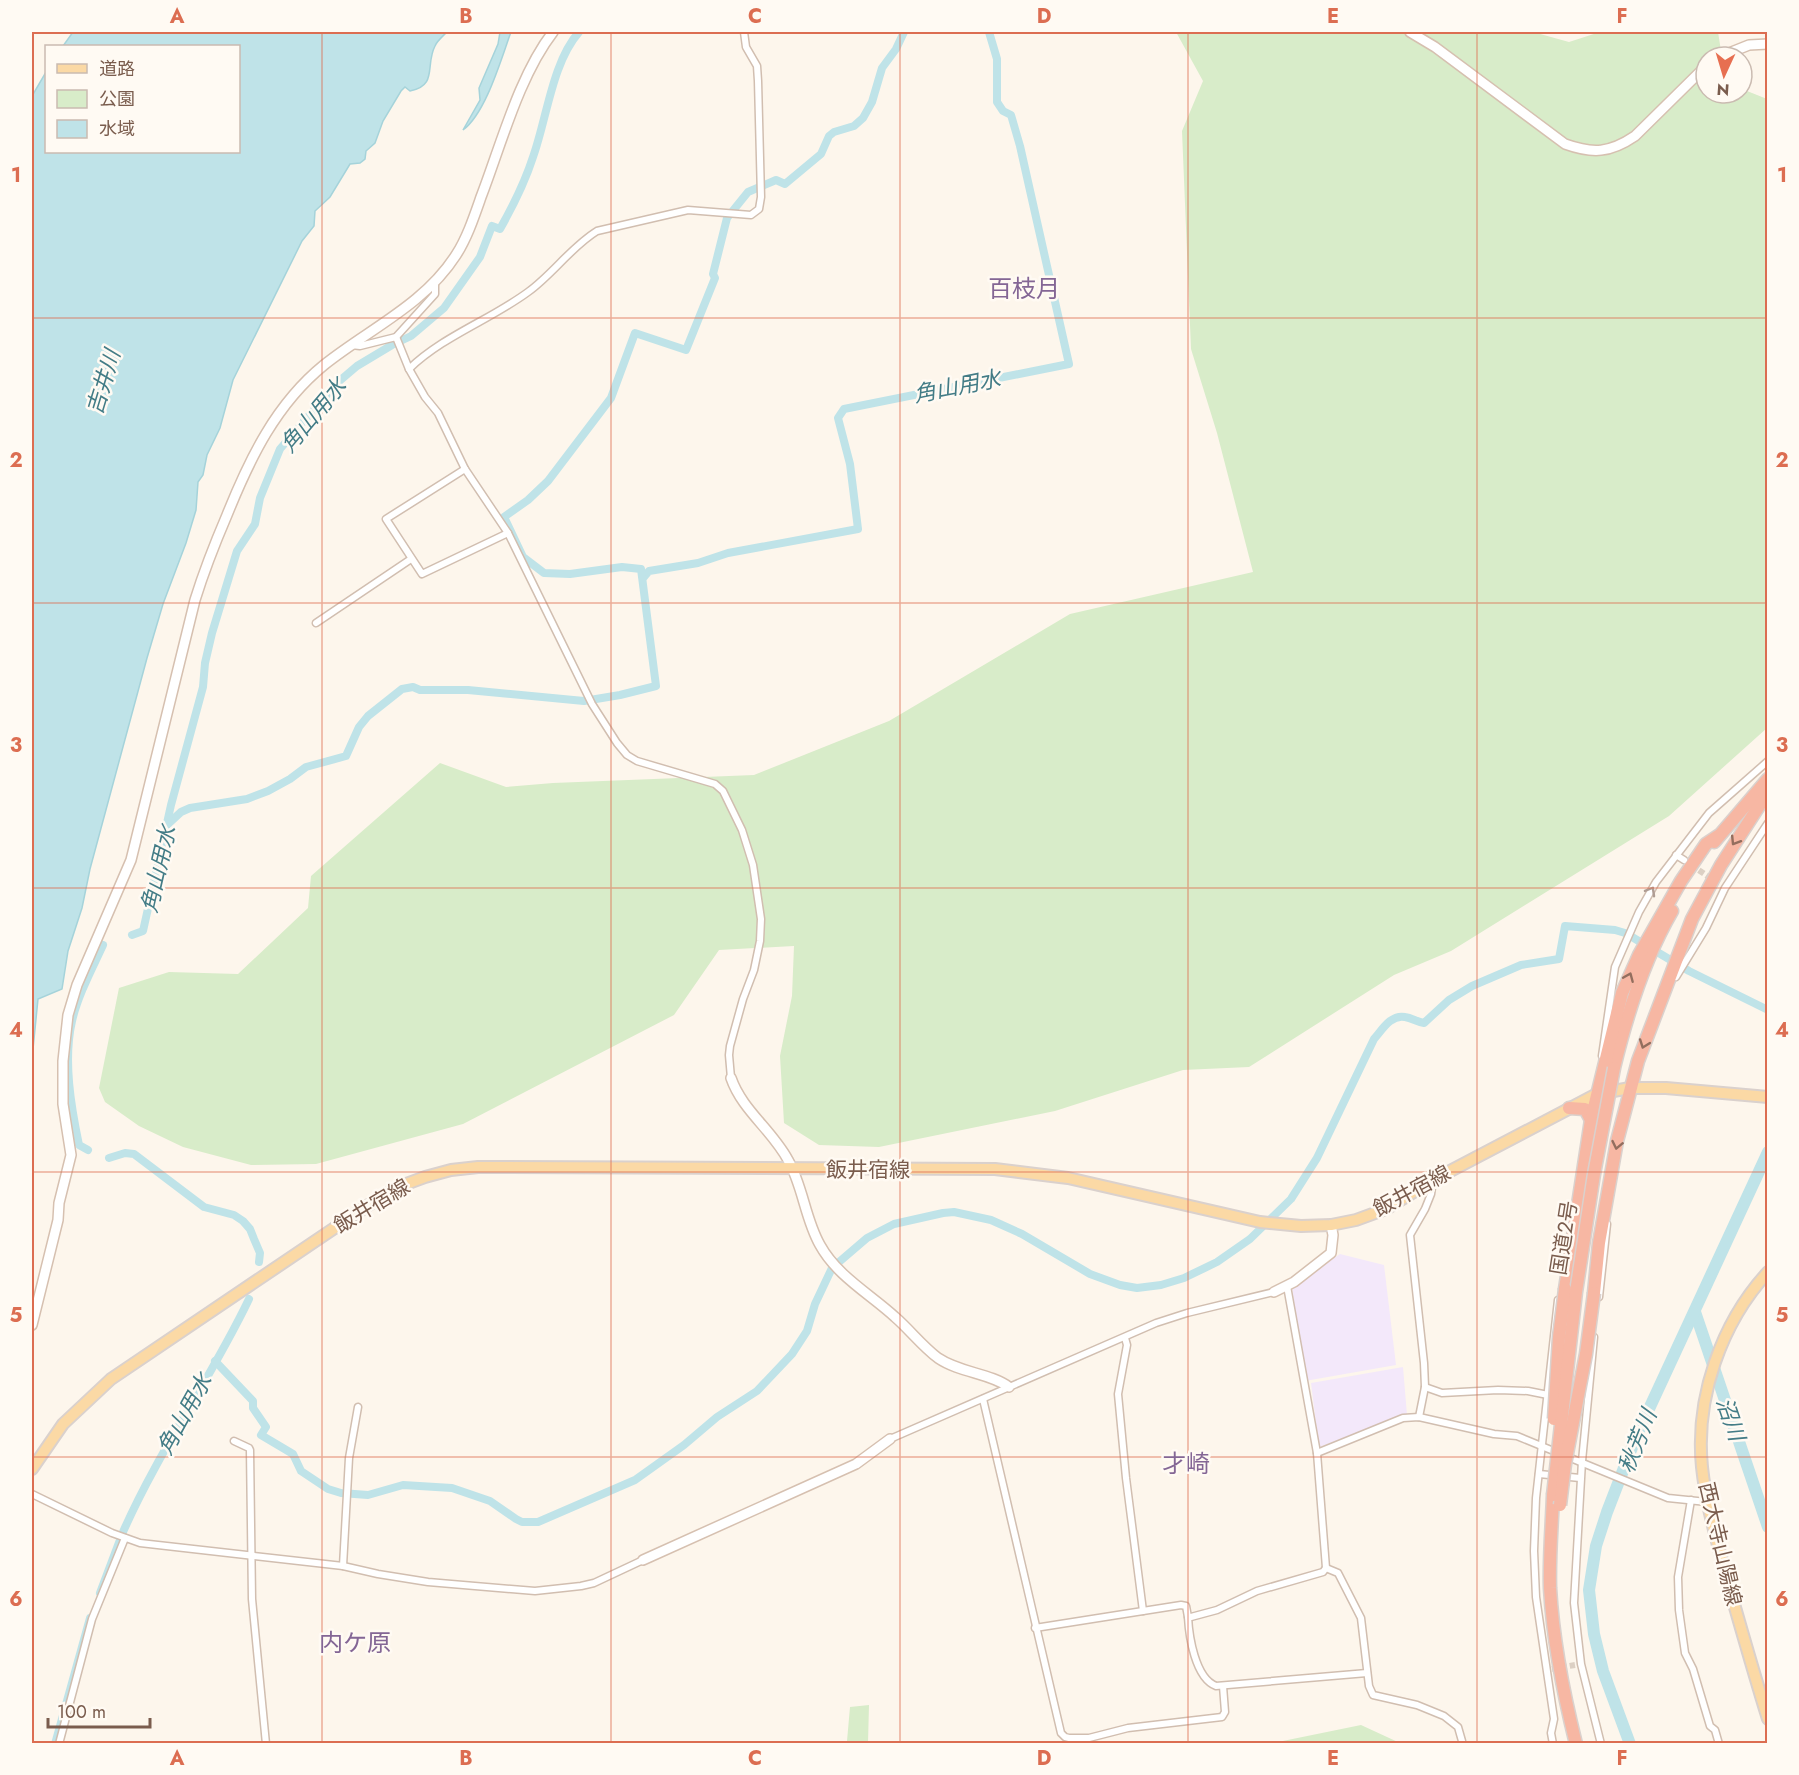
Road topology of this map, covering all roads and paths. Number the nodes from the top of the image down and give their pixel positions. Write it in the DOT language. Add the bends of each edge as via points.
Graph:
graph roads {
  1 [pos="553,32"];
  2 [pos="744,32"];
  3 [pos="1410,32"];
  4 [pos="1767,44"];
  5 [pos="1749,45"];
  6 [pos="1694,78"];
  7 [pos="435,284"];
  8 [pos="396,337"];
  9 [pos="350,345"];
  10 [pos="409,369"];
  11 [pos="465,469"];
  12 [pos="508,533"];
  13 [pos="411,559"];
  14 [pos="316,623"];
  15 [pos="1767,761"];
  16 [pos="1767,779"];
  17 [pos="1767,792"];
  18 [pos="1767,823"];
  19 [pos="1676,855"];
  20 [pos="1684,860"];
  21 [pos="1683,954"];
  22 [pos="1643,958"];
  23 [pos="731,1078"];
  24 [pos="1602,1080"];
  25 [pos="1630,1088"];
  26 [pos="1597,1094"];
  27 [pos="1767,1096"];
  28 [pos="1569,1108"];
  29 [pos="1591,1120"];
  30 [pos="793,1170"];
  31 [pos="1433,1180"];
  32 [pos="1583,1181"];
  33 [pos="1609,1186"];
  34 [pos="1577,1219"];
  35 [pos="1330,1225"];
  36 [pos="1767,1272"];
  37 [pos="1287,1286"];
  38 [pos="1274,1292"];
  39 [pos="1555,1319"];
  40 [pos="1596,1324"];
  41 [pos="32,1325"];
  42 [pos="1125,1338"];
  43 [pos="1009,1387"];
  44 [pos="1425,1387"];
  45 [pos="1546,1395"];
  46 [pos="983,1399"];
  47 [pos="1587,1401"];
  48 [pos="358,1407"];
  49 [pos="1419,1417"];
  50 [pos="890,1439"];
  51 [pos="234,1441"];
  52 [pos="1541,1447"];
  53 [pos="1317,1453"];
  54 [pos="1581,1461"];
  55 [pos="32,1469"];
  56 [pos="1539,1474"];
  57 [pos="1580,1478"];
  58 [pos="32,1494"];
  59 [pos="1691,1500"];
  60 [pos="1556,1502"];
  61 [pos="1707,1502"];
  62 [pos="124,1538"];
  63 [pos="251,1556"];
  64 [pos="644,1560"];
  65 [pos="343,1566"];
  66 [pos="1326,1568"];
  67 [pos="1143,1611"];
  68 [pos="1188,1617"];
  69 [pos="1035,1628"];
  70 [pos="1367,1673"];
  71 [pos="1223,1686"];
  72 [pos="1766,1706"];
  73 [pos="1767,1719"];
  74 [pos="1461,1741"];
  75 [pos="59,1743"];
  76 [pos="266,1743"];
  77 [pos="1553,1743"];
  78 [pos="1576,1743"];
  79 [pos="1601,1743"];
  80 [pos="1719,1743"];
  1 -- 7 [label="street" via="521,90 457,253"];
  2 -- 10 [label="street" via="746,47 757,66 759,210 751,215 688,210 597,231 530,291 423,355"];
  3 -- 6 [label="street" via="1565,144 1580,149 1609,150 1622,145"];
  4 -- 5 [label="street"];
  7 -- 8 [label="street" via="435,294"];
  7 -- 9 [label="street"];
  8 -- 9 [label="street"];
  8 -- 10 [label="street"];
  9 -- 41 [label="street" via="298,388 275,417 246,470 202,578 131,860 68,1015 63,1104 71,1155"];
  10 -- 11 [label="street" via="438,413"];
  11 -- 12 [label="street"];
  11 -- 13 [label="street" via="386,519"];
  12 -- 13 [label="street" via="422,574"];
  12 -- 23 [label="street" via="592,704 617,743 638,761 715,784 734,810 753,865 761,920 754,970 730,1046"];
  13 -- 14 [label="street"];
  15 -- 19 [label="street" via="1721,801"];
  16 -- 22 [label="highway" via="1718,836"];
  17 -- 21 [label="highway, one-way" via="1706,891"];
  18 -- 21 [label="street" via="1722,886 1706,928"];
  19 -- 20 [label="street"];
  24 -- 19 [label="street, one-way" via="1602,1047 1615,968 1656,882"];
  21 -- 25 [label="highway, one-way" via="1652,1023"];
  24 -- 22 [label="highway, one-way" via="1616,1014"];
  22 -- 60 [label="highway, 国道2号, bridge" via="1614,1068 1594,1174 1576,1292"];
  23 -- 30 [label="street"];
  24 -- 26 [label="highway"];
  25 -- 26 [label="main road, 飯井宿線"];
  25 -- 27 [label="main road, 飯井宿線"];
  25 -- 33 [label="highway, one-way"];
  26 -- 28 [label="main road, 飯井宿線"];
  26 -- 29 [label="highway"];
  28 -- 29 [label="highway" via="1585,1109"];
  28 -- 31 [label="main road, 飯井宿線"];
  29 -- 32 [label="highway"];
  30 -- 35 [label="main road, 飯井宿線" via="1033,1172 1260,1222"];
  30 -- 43 [label="street" via="819,1244 833,1263 938,1358"];
  30 -- 55 [label="main road, 飯井宿線" via="478,1167 451,1170 398,1187 111,1379 63,1425"];
  31 -- 35 [label="main road, 飯井宿線" via="1386,1209"];
  31 -- 44 [label="street" via="1425,1209 1410,1235"];
  32 -- 33 [label="street"];
  32 -- 34 [label="highway"];
  33 -- 40 [label="street"];
  33 -- 60 [label="highway, bridge" via="1586,1354"];
  34 -- 39 [label="street" via="1569,1224"];
  34 -- 60 [label="highway, bridge" via="1555,1390 1551,1475"];
  35 -- 37 [label="street" via="1331,1253"];
  36 -- 61 [label="main road, 西大寺山陽線" via="1730,1325 1710,1380 1702,1425"];
  37 -- 38 [label="street"];
  37 -- 53 [label="street"];
  38 -- 42 [label="street" via="1187,1313"];
  39 -- 40 [label="street"];
  39 -- 45 [label="street"];
  40 -- 47 [label="street"];
  42 -- 43 [label="street"];
  42 -- 67 [label="street" via="1118,1394"];
  43 -- 46 [label="street"];
  44 -- 45 [label="street" via="1442,1393 1498,1390"];
  44 -- 49 [label="street"];
  45 -- 47 [label="street"];
  45 -- 52 [label="street"];
  46 -- 50 [label="street"];
  46 -- 69 [label="street"];
  47 -- 54 [label="street"];
  48 -- 65 [label="street" via="350,1458"];
  49 -- 52 [label="street" via="1517,1436"];
  49 -- 53 [label="street" via="1403,1418"];
  50 -- 64 [label="street" via="856,1464"];
  51 -- 63 [label="street" via="250,1450"];
  52 -- 54 [label="street"];
  52 -- 56 [label="street"];
  53 -- 66 [label="street"];
  54 -- 57 [label="street"];
  54 -- 59 [label="street" via="1668,1498"];
  56 -- 57 [label="street"];
  56 -- 77 [label="street" via="1534,1575 1549,1670"];
  57 -- 79 [label="street" via="1574,1603 1578,1665"];
  58 -- 62 [label="street"];
  59 -- 61 [label="street"];
  59 -- 80 [label="street" via="1678,1577 1679,1610 1685,1653"];
  60 -- 78 [label="highway" via="1557,1572 1550,1587 1556,1644"];
  61 -- 72 [label="main road, 西大寺山陽線"];
  62 -- 63 [label="street" via="154,1546"];
  62 -- 75 [label="street" via="92,1619"];
  63 -- 65 [label="street"];
  63 -- 76 [label="street"];
  64 -- 65 [label="street" via="594,1583 535,1591 429,1582"];
  66 -- 68 [label="street" via="1257,1591 1217,1610"];
  66 -- 70 [label="street" via="1338,1573 1360,1618"];
  67 -- 68 [label="street" via="1181,1605 1187,1609"];
  67 -- 69 [label="street"];
  68 -- 71 [label="street" via="1188,1634 1203,1674 1209,1683"];
  69 -- 71 [label="street" via="1065,1737 1098,1737 1128,1728 1222,1717"];
  70 -- 71 [label="street"];
  70 -- 74 [label="street" via="1373,1695 1444,1716 1458,1727"];
  72 -- 73 [label="main road, 西大寺山陽線"];
}
